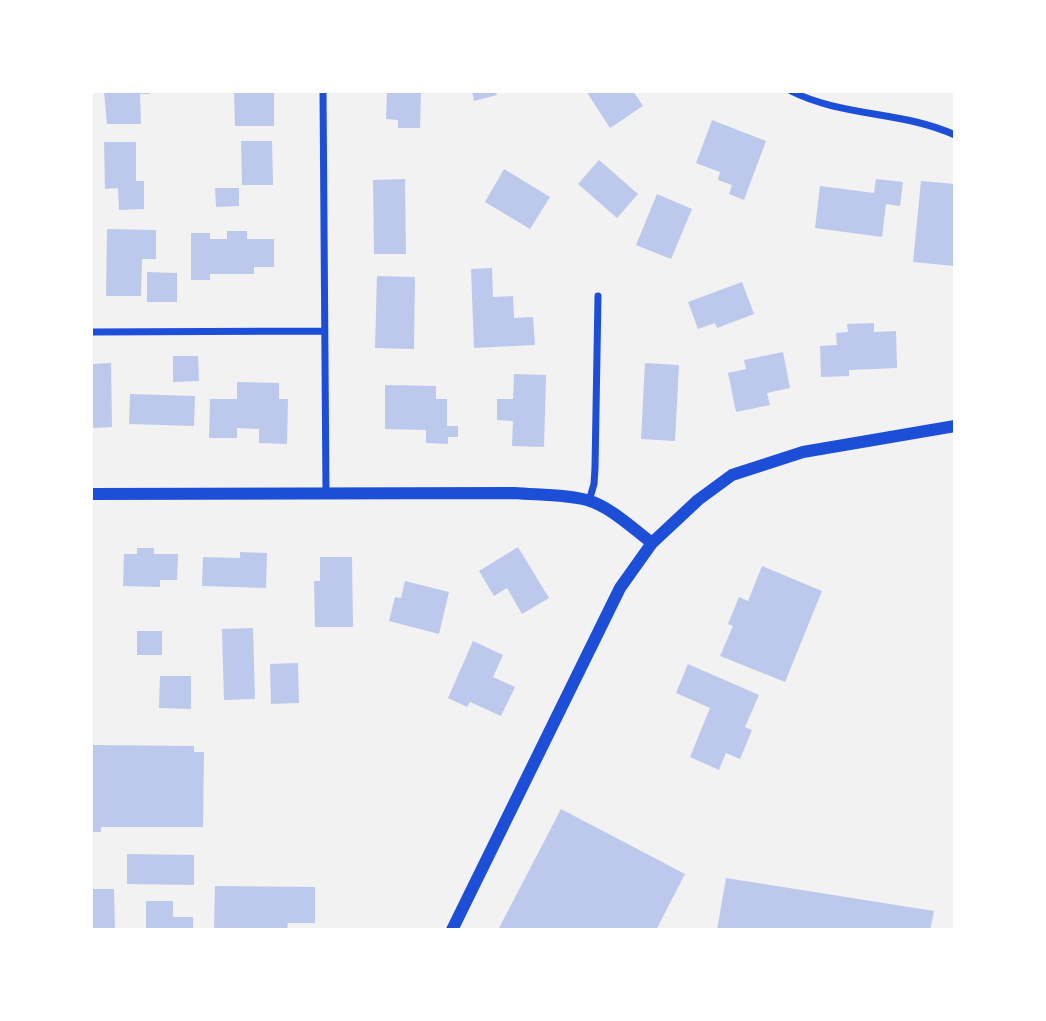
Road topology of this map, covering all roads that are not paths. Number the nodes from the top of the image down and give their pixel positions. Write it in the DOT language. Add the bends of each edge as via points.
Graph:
graph roads {
  1 [pos="323,91"];
  2 [pos="791,91"];
  3 [pos="955,135"];
  4 [pos="598,296"];
  5 [pos="323,331"];
  6 [pos="91,332"];
  7 [pos="955,426"];
  8 [pos="91,494"];
  9 [pos="326,494"];
  10 [pos="589,501"];
  11 [pos="652,543"];
  12 [pos="452,930"];
  1 -- 5 [label="street"];
  2 -- 3 [label="street" via="842,109 923,124"];
  4 -- 10 [label="street" via="595,468"];
  5 -- 6 [label="street"];
  5 -- 9 [label="street"];
  7 -- 11 [label="street" via="803,452 732,475"];
  8 -- 9 [label="street"];
  9 -- 10 [label="street" via="514,493"];
  10 -- 11 [label="street"];
  11 -- 12 [label="street" via="620,588"];
}
